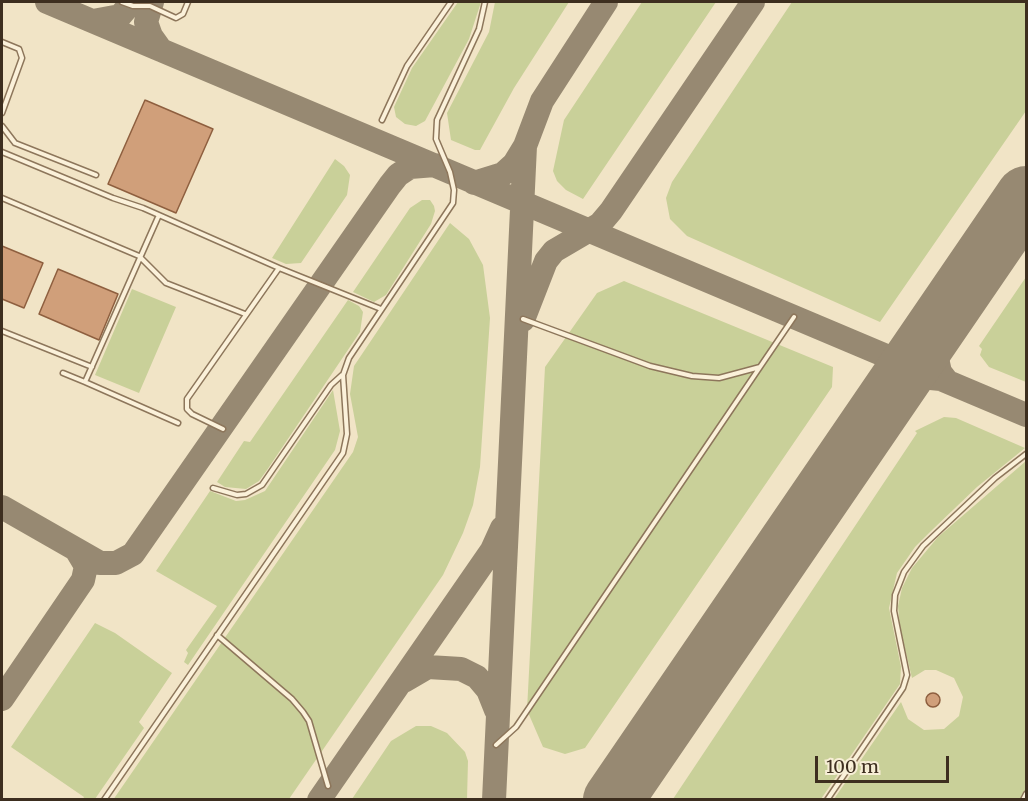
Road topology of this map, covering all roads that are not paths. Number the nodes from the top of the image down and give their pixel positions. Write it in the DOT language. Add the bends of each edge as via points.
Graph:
graph roads {
  1 [pos="122,2"];
  2 [pos="188,2"];
  3 [pos="452,2"];
  4 [pos="485,2"];
  5 [pos="2,42"];
  6 [pos="2,113"];
  7 [pos="382,120"];
  8 [pos="2,126"];
  9 [pos="2,152"];
  10 [pos="96,175"];
  11 [pos="2,198"];
  12 [pos="159,215"];
  13 [pos="139,256"];
  14 [pos="279,268"];
  15 [pos="381,309"];
  16 [pos="245,314"];
  17 [pos="794,317"];
  18 [pos="523,320"];
  19 [pos="2,331"];
  20 [pos="92,367"];
  21 [pos="760,367"];
  22 [pos="63,373"];
  23 [pos="343,375"];
  24 [pos="85,382"];
  25 [pos="178,423"];
  26 [pos="223,429"];
  27 [pos="1026,454"];
  28 [pos="213,488"];
  29 [pos="217,635"];
  30 [pos="496,745"];
  31 [pos="328,786"];
  32 [pos="1026,794"];
  33 [pos="104,800"];
  34 [pos="827,800"];
  35 [pos="1023,800"];
  1 -- 2 [label="lane" via="150,6 176,18 183,14"];
  3 -- 7 [label="lane" via="407,66"];
  4 -- 15 [label="lane" via="479,29 437,120 436,139 450,172 453,203"];
  5 -- 6 [label="lane" via="19,49 22,58"];
  8 -- 10 [label="lane" via="15,143"];
  9 -- 12 [label="lane"];
  11 -- 13 [label="lane"];
  12 -- 13 [label="lane"];
  12 -- 14 [label="lane"];
  13 -- 16 [label="lane" via="166,283"];
  13 -- 20 [label="lane"];
  14 -- 15 [label="lane"];
  14 -- 16 [label="lane"];
  15 -- 23 [label="lane" via="349,358"];
  16 -- 26 [label="lane" via="186,404 192,414"];
  17 -- 21 [label="lane"];
  18 -- 21 [label="lane" via="650,366 692,376 719,378"];
  19 -- 20 [label="lane"];
  20 -- 24 [label="lane"];
  21 -- 30 [label="lane" via="516,727"];
  22 -- 24 [label="lane"];
  23 -- 28 [label="lane" via="331,385 254,491 237,495"];
  23 -- 29 [label="lane" via="347,434 343,453"];
  24 -- 25 [label="lane"];
  27 -- 34 [label="lane" via="923,546 904,572 895,595 894,611 907,675 903,688"];
  29 -- 31 [label="lane" via="303,712"];
  29 -- 33 [label="lane"];
  32 -- 35 [label="lane"];
}
